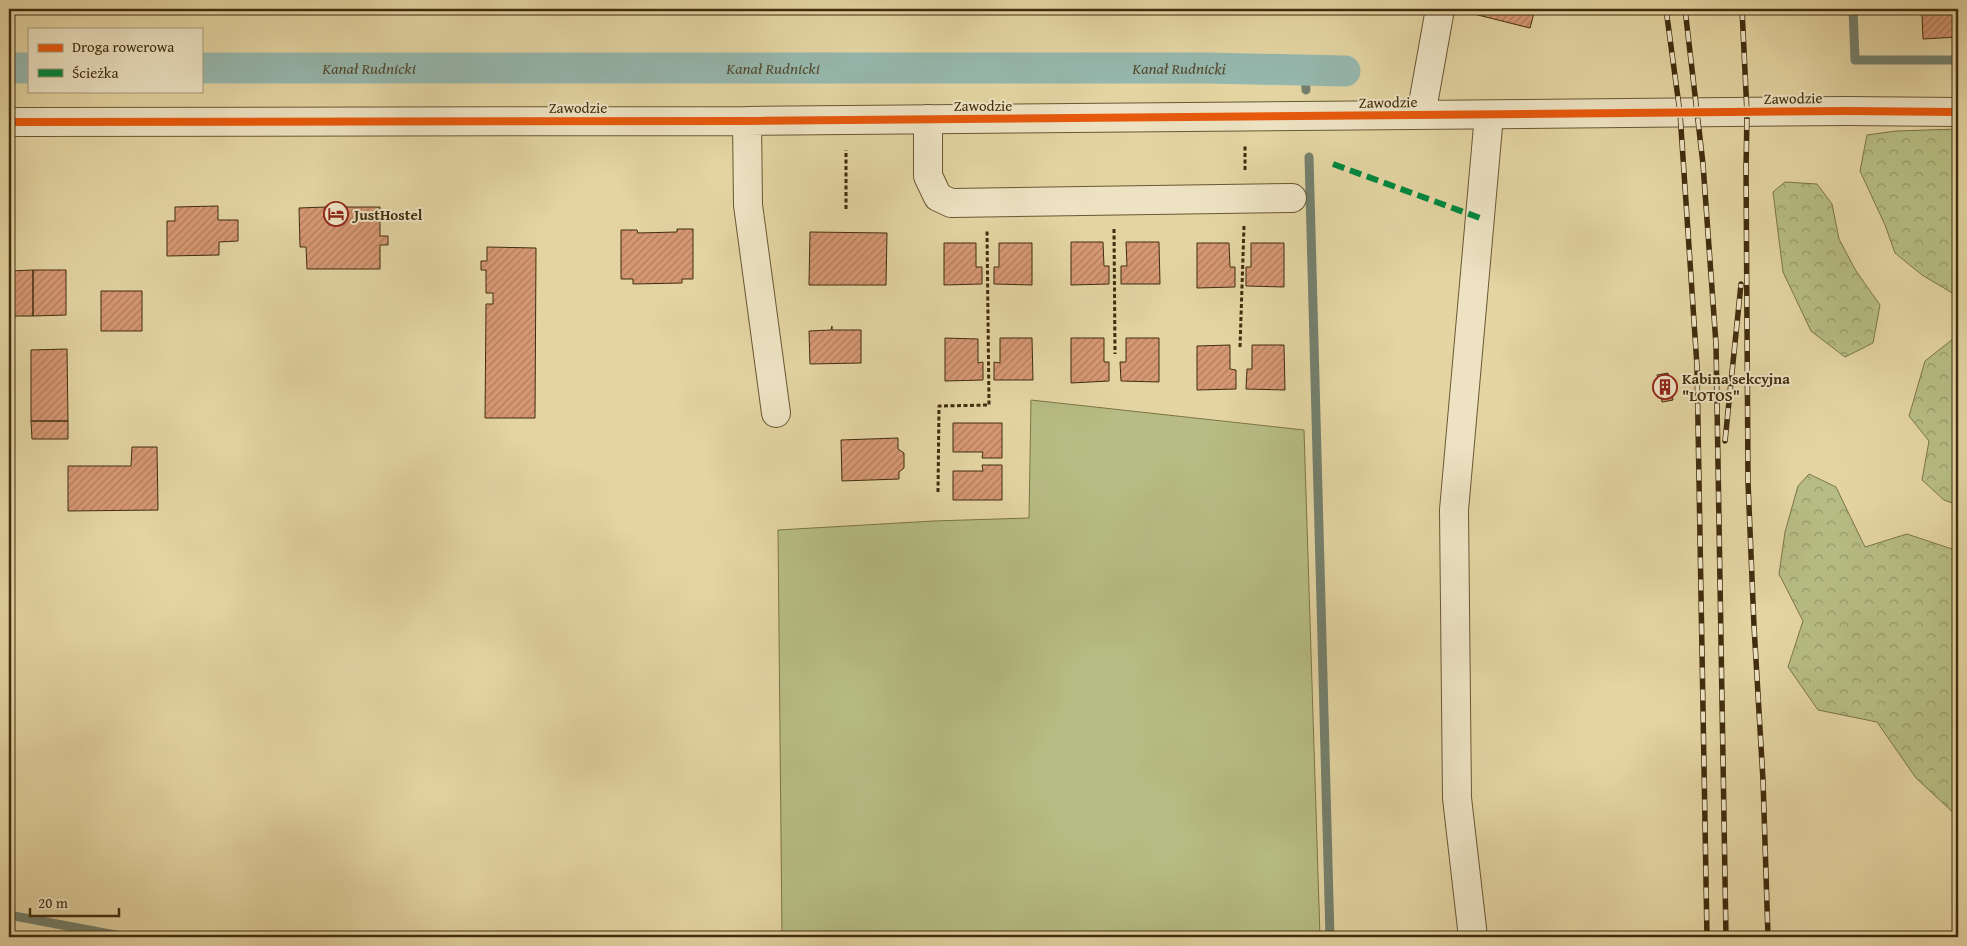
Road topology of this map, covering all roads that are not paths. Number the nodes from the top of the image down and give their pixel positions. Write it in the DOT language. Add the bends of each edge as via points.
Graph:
graph roads {
  1 [pos="1440,9"];
  2 [pos="1958,112"];
  3 [pos="1421,115"];
  4 [pos="1489,115"];
  5 [pos="928,119"];
  6 [pos="747,121"];
  7 [pos="9,122"];
  8 [pos="1292,198"];
  9 [pos="776,414"];
  10 [pos="1472,937"];
  1 -- 3 [label="street"];
  2 -- 4 [label="street, Zawodzie"];
  3 -- 4 [label="street, Zawodzie"];
  3 -- 5 [label="street, Zawodzie"];
  4 -- 10 [label="street" via="1454,510 1457,798"];
  5 -- 6 [label="street, Zawodzie"];
  5 -- 8 [label="street" via="928,176 938,197 951,203"];
  6 -- 7 [label="street, Zawodzie"];
  6 -- 9 [label="street" via="748,205"];
}
